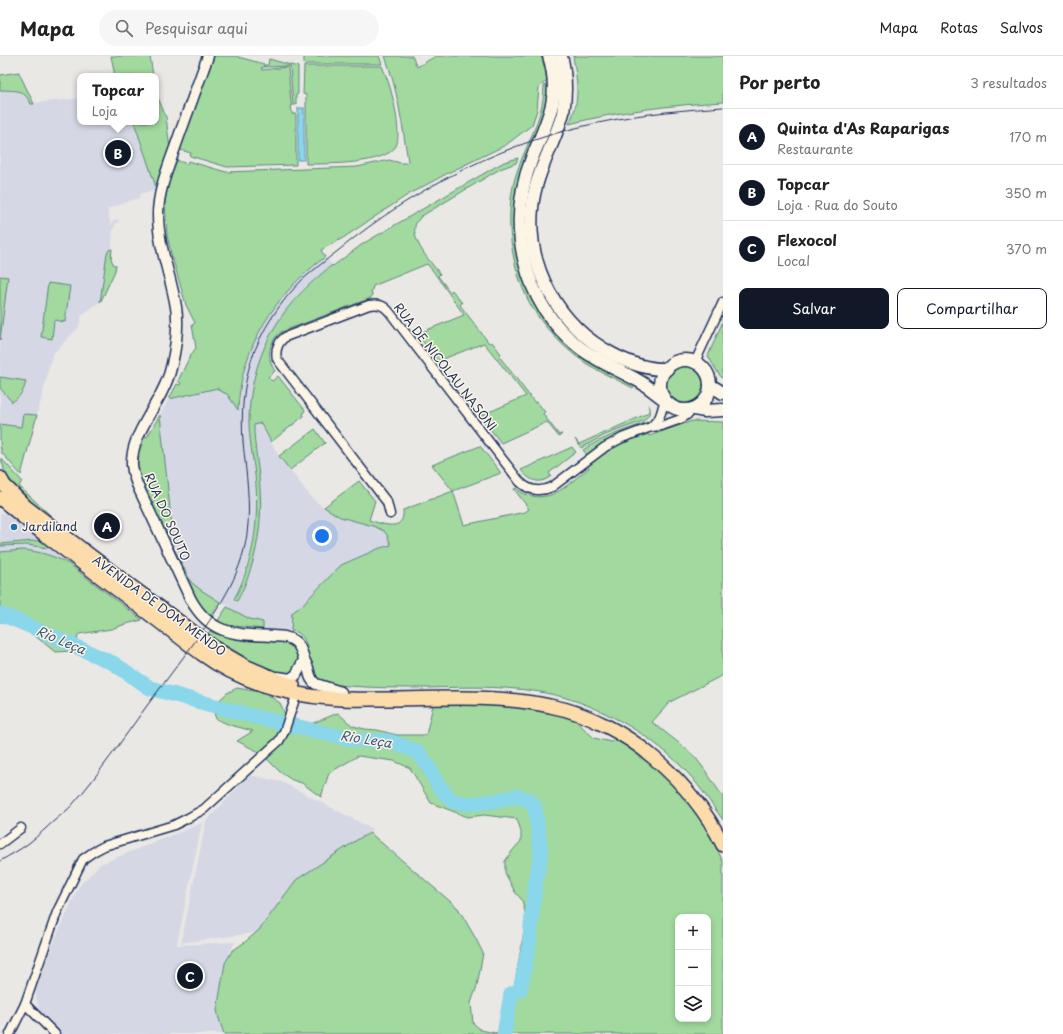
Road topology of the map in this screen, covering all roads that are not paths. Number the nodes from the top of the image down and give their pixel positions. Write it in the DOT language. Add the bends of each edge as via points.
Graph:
graph roads {
  1 [pos="208,56"];
  2 [pos="549,56"];
  3 [pos="561,56"];
  4 [pos="723,302"];
  5 [pos="695,362"];
  6 [pos="667,369"];
  7 [pos="710,385"];
  8 [pos="723,393"];
  9 [pos="664,399"];
  10 [pos="693,409"];
  11 [pos="723,410"];
  12 [pos="651,427"];
  13 [pos="0,478"];
  14 [pos="0,498"];
  15 [pos="390,514"];
  16 [pos="304,660"];
  17 [pos="270,676"];
  18 [pos="340,692"];
  19 [pos="297,693"];
  20 [pos="723,827"];
  21 [pos="21,828"];
  22 [pos="0,844"];
  23 [pos="723,845"];
  24 [pos="25,1004"];
  25 [pos="10,1034"];
  26 [pos="55,1034"];
  1 -- 16 [label="street, RUA DO SOUTO" via="160,196 160,238 176,308 176,345 166,384 139,433 132,456 133,471 191,600 200,614 211,624 225,631 291,639 300,647"];
  2 -- 9 [label="main road" via="554,88 551,110 529,168 520,207 520,234 528,273 545,309 569,338 591,355 638,380"];
  3 -- 6 [label="main road" via="565,82 563,113 538,177 532,208 532,234 540,271 558,307 590,340 626,361 649,368"];
  4 -- 5 [label="street"];
  5 -- 6 [label="main road" via="680,361"];
  5 -- 7 [label="main road" via="707,373"];
  6 -- 9 [label="main road" via="661,381"];
  7 -- 8 [label="main road"];
  7 -- 10 [label="main road" via="706,399"];
  9 -- 10 [label="main road" via="676,408"];
  9 -- 12 [label="street" via="659,418"];
  10 -- 11 [label="main road"];
  10 -- 12 [label="street, RUA DE NICOLAU NASONI" via="681,420"];
  12 -- 15 [label="street, RUA DE NICOLAU NASONI" via="605,447 552,487 534,490 520,482 383,306 369,305 285,337 278,343 277,359 387,502"];
  13 -- 17 [label="main road, AVENIDA DE DOM MENDO" via="26,507 152,603 226,655"];
  14 -- 19 [label="main road, AVENIDA DE DOM MENDO" via="208,659 266,686"];
  16 -- 17 [label="street" via="296,675 290,679"];
  16 -- 18 [label="street, RUA DO SOUTO" via="313,682"];
  17 -- 18 [label="main road, AVENIDA DE DOM MENDO" via="301,687"];
  18 -- 20 [label="main road, AVENIDA DE DOM MENDO" via="499,692 526,694 565,702 603,717 647,743 687,780"];
  19 -- 23 [label="main road, AVENIDA DE DOM MENDO" via="340,699 496,699 532,702 582,716 630,740 670,772 692,796"];
  19 -- 24 [label="street" via="284,732 278,741 204,809 174,825 104,846 83,859 57,912"];
  21 -- 22 [label="street"];
  24 -- 25 [label="street"];
  24 -- 26 [label="street"];
}
